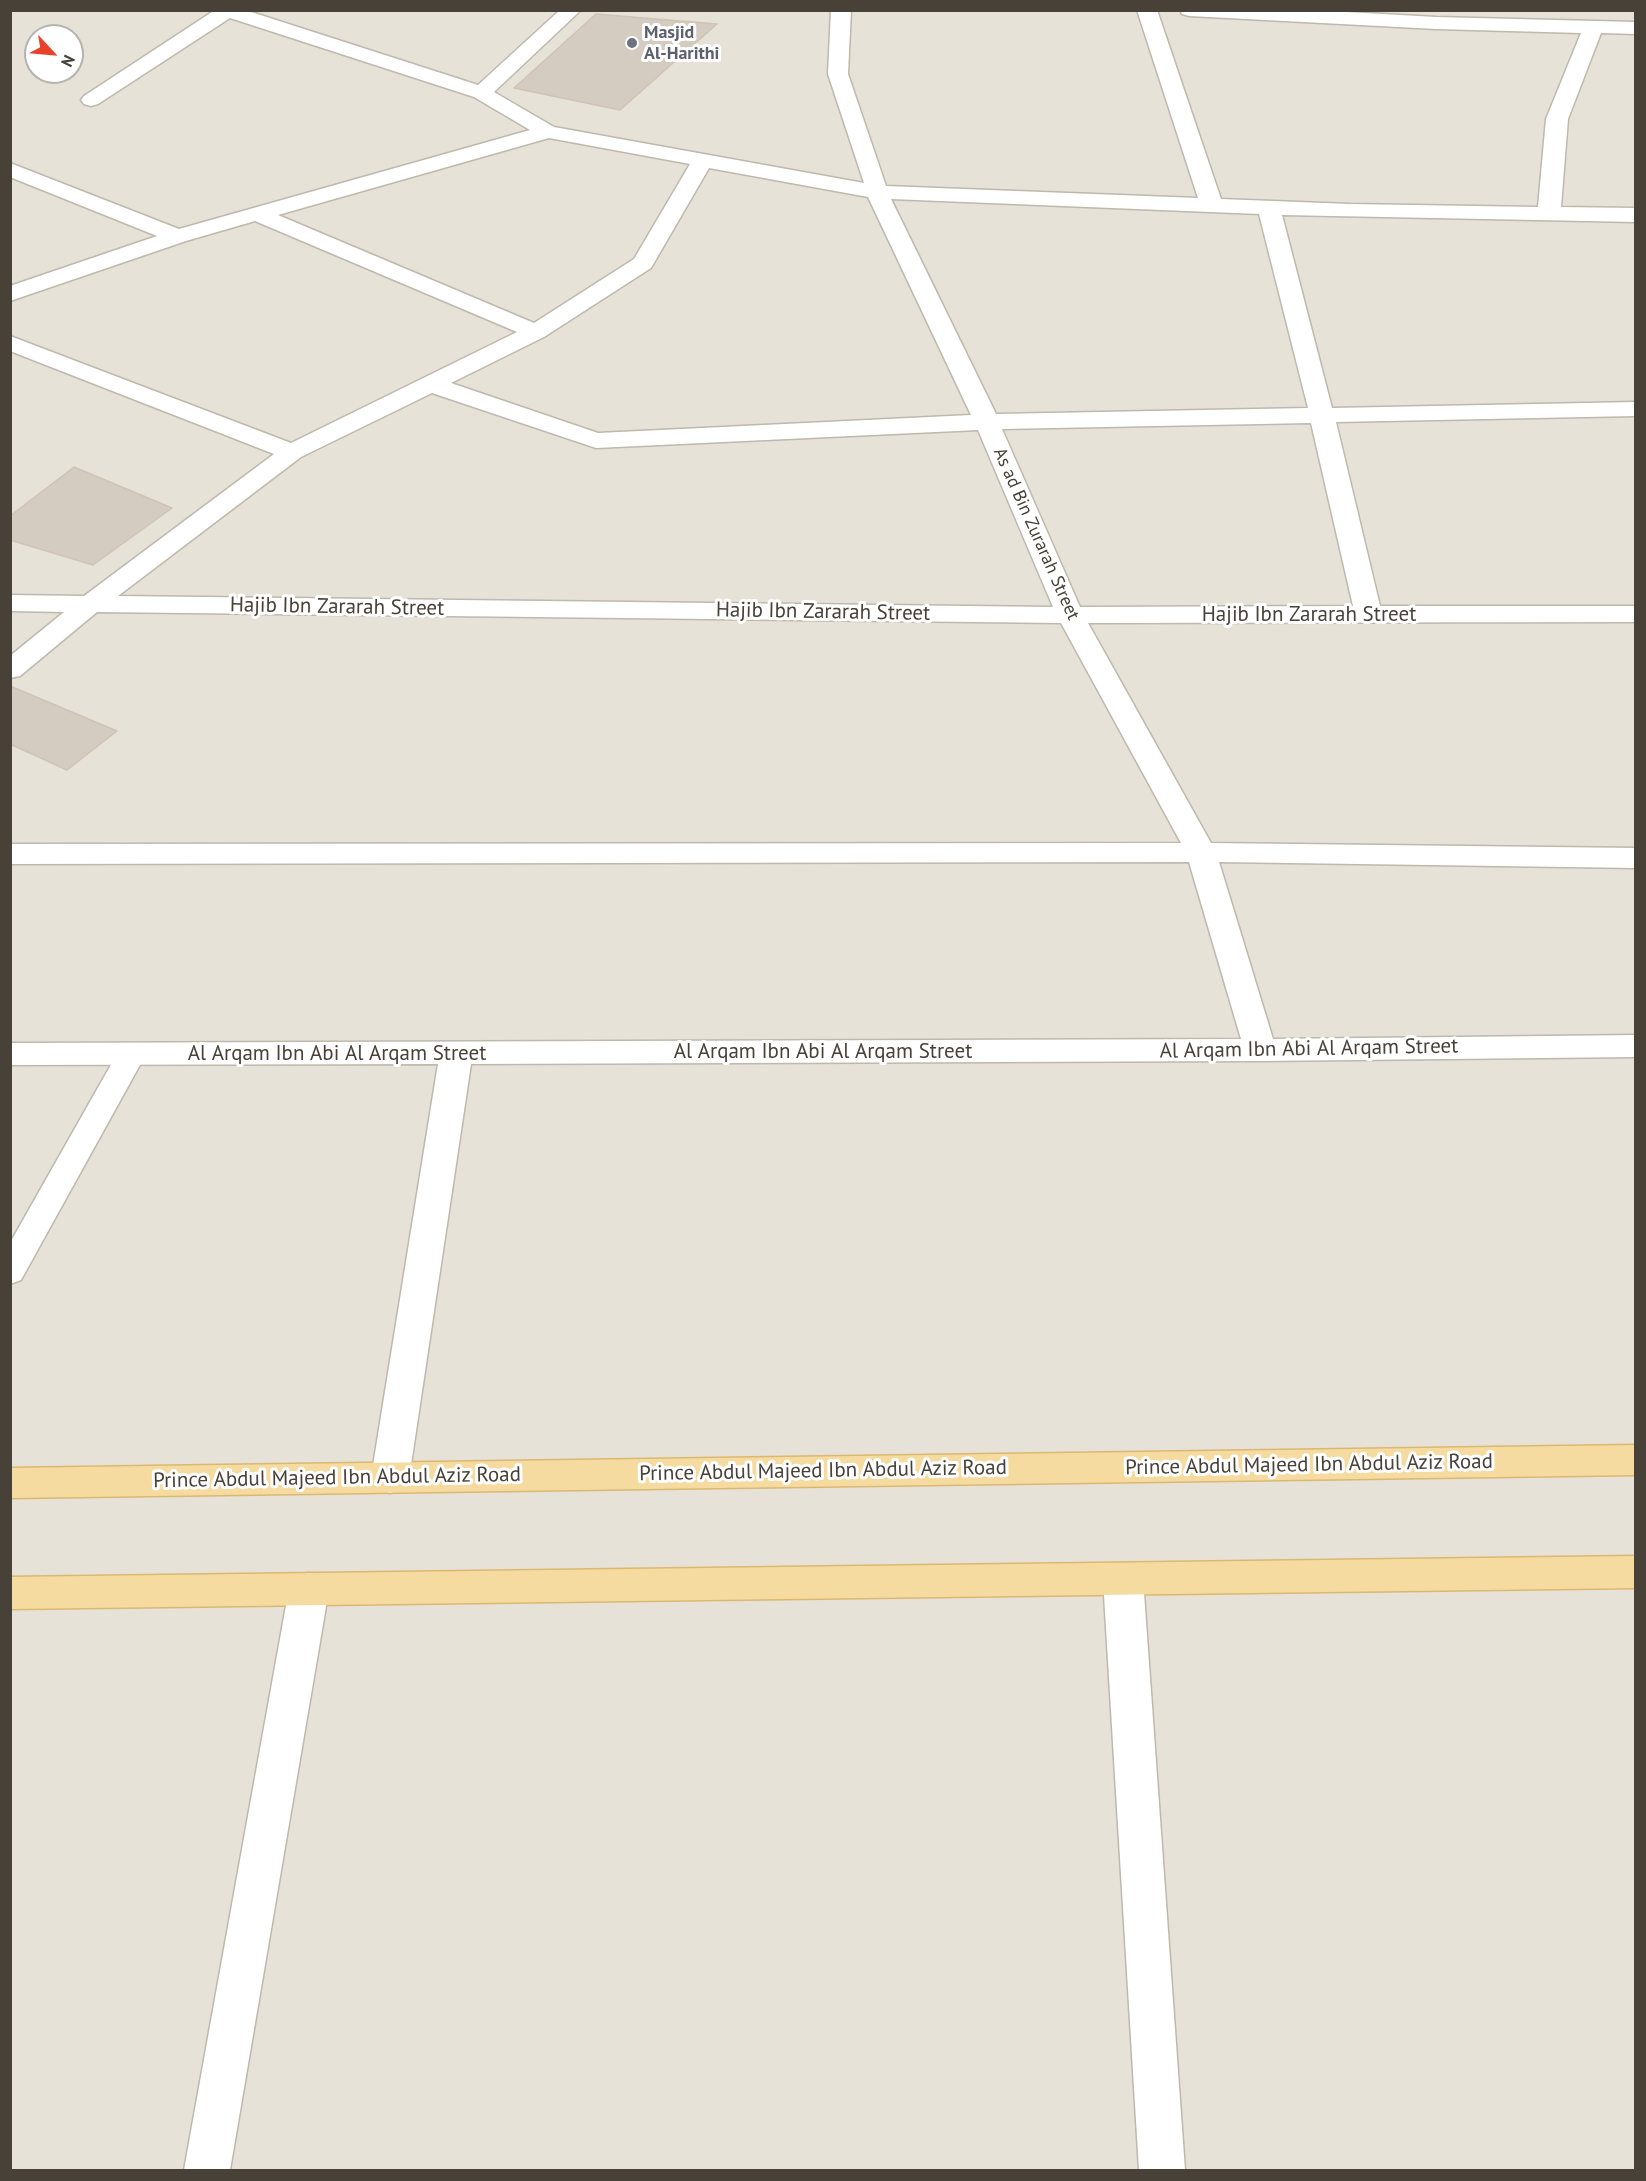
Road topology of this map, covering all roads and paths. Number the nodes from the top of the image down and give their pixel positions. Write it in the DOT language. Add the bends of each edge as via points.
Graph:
graph roads {
  1 [pos="572,10"];
  2 [pos="841,10"];
  3 [pos="1147,10"];
  4 [pos="1189,10"];
  5 [pos="227,11"];
  6 [pos="1632,22"];
  7 [pos="1593,27"];
  8 [pos="481,93"];
  9 [pos="91,100"];
  10 [pos="548,132"];
  11 [pos="702,162"];
  12 [pos="10,169"];
  13 [pos="877,192"];
  14 [pos="1212,206"];
  15 [pos="1269,208"];
  16 [pos="1549,213"];
  17 [pos="257,214"];
  18 [pos="1635,215"];
  19 [pos="178,236"];
  20 [pos="10,294"];
  21 [pos="536,332"];
  22 [pos="10,343"];
  23 [pos="430,384"];
  24 [pos="1635,409"];
  25 [pos="1322,415"];
  26 [pos="987,422"];
  27 [pos="292,452"];
  28 [pos="10,603"];
  29 [pos="89,605"];
  30 [pos="1635,614"];
  31 [pos="1070,615"];
  32 [pos="1368,615"];
  33 [pos="10,670"];
  34 [pos="1201,852"];
  35 [pos="10,854"];
  36 [pos="1635,858"];
  37 [pos="1635,1046"];
  38 [pos="1260,1050"];
  39 [pos="10,1054"];
  40 [pos="131,1054"];
  41 [pos="456,1054"];
  42 [pos="10,1272"];
  43 [pos="1635,1460"];
  44 [pos="390,1478"];
  45 [pos="10,1483"];
  46 [pos="1635,1572"];
  47 [pos="1123,1579"];
  48 [pos="309,1590"];
  49 [pos="10,1593"];
  50 [pos="207,2170"];
  51 [pos="1162,2170"];
  1 -- 8 [label="street"];
  2 -- 13 [label="street, As ad Bin Zurarah Street" via="837,74"];
  3 -- 14 [label="street"];
  4 -- 7 [label="street"];
  5 -- 8 [label="street"];
  5 -- 9 [label="street"];
  6 -- 7 [label="street"];
  7 -- 16 [label="street" via="1557,119"];
  8 -- 10 [label="street"];
  10 -- 11 [label="street"];
  10 -- 17 [label="street"];
  11 -- 13 [label="street"];
  11 -- 21 [label="street" via="643,263"];
  12 -- 19 [label="street"];
  13 -- 14 [label="street"];
  13 -- 26 [label="street, As ad Bin Zurarah Street"];
  14 -- 15 [label="street"];
  15 -- 16 [label="street"];
  15 -- 25 [label="street"];
  16 -- 18 [label="street"];
  17 -- 19 [label="street"];
  17 -- 21 [label="street"];
  19 -- 20 [label="street"];
  21 -- 23 [label="street"];
  22 -- 27 [label="street"];
  23 -- 26 [label="street" via="596,441"];
  23 -- 27 [label="street"];
  24 -- 25 [label="street"];
  25 -- 26 [label="street"];
  25 -- 32 [label="street"];
  26 -- 31 [label="street, As ad Bin Zurarah Street"];
  27 -- 29 [label="street"];
  28 -- 29 [label="street, Hajib Ibn Zararah Street"];
  29 -- 31 [label="street, Hajib Ibn Zararah Street"];
  29 -- 33 [label="street"];
  30 -- 32 [label="street, Hajib Ibn Zararah Street"];
  31 -- 32 [label="street, Hajib Ibn Zararah Street"];
  31 -- 34 [label="street, As ad Bin Zurarah Street"];
  34 -- 35 [label="street"];
  34 -- 36 [label="street"];
  34 -- 38 [label="street, As ad Bin Zurarah Street"];
  37 -- 38 [label="street, Al Arqam Ibn Abi Al Arqam Street"];
  38 -- 41 [label="street, Al Arqam Ibn Abi Al Arqam Street"];
  39 -- 40 [label="street, Al Arqam Ibn Abi Al Arqam Street"];
  40 -- 41 [label="street, Al Arqam Ibn Abi Al Arqam Street"];
  40 -- 42 [label="lane"];
  41 -- 44 [label="street"];
  43 -- 44 [label="main road, Prince Abdul Majeed Ibn Abdul Aziz Road"];
  44 -- 45 [label="main road, Prince Abdul Majeed Ibn Abdul Aziz Road"];
  46 -- 47 [label="main road"];
  47 -- 48 [label="main road"];
  47 -- 51 [label="street"];
  48 -- 49 [label="main road"];
  48 -- 50 [label="street"];
}
